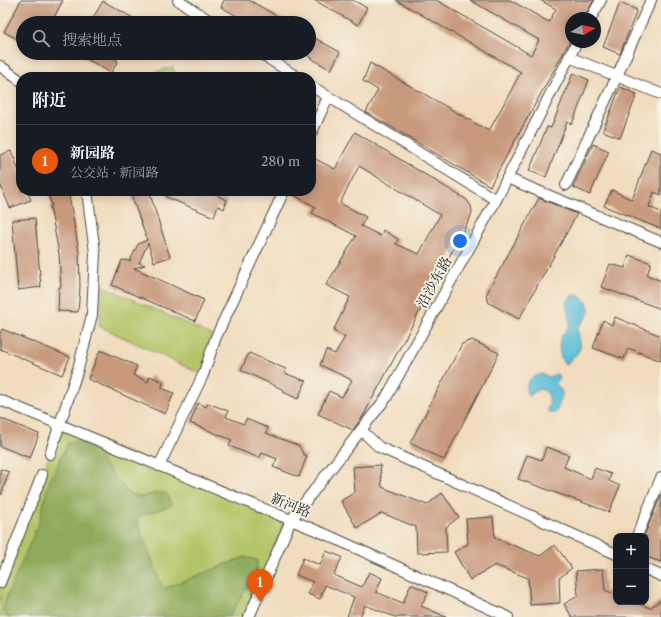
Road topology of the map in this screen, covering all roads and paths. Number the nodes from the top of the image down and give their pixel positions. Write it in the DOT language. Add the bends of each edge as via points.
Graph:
graph roads {
  1 [pos="178,0"];
  2 [pos="601,0"];
  3 [pos="651,0"];
  4 [pos="594,12"];
  5 [pos="202,16"];
  6 [pos="574,48"];
  7 [pos="569,57"];
  8 [pos="271,60"];
  9 [pos="0,66"];
  10 [pos="289,72"];
  11 [pos="617,76"];
  12 [pos="16,77"];
  13 [pos="316,89"];
  14 [pos="661,94"];
  15 [pos="328,97"];
  16 [pos="316,123"];
  17 [pos="507,178"];
  18 [pos="566,185"];
  19 [pos="88,196"];
  20 [pos="282,196"];
  21 [pos="496,200"];
  22 [pos="661,242"];
  23 [pos="0,400"];
  24 [pos="60,424"];
  25 [pos="361,430"];
  26 [pos="50,454"];
  27 [pos="159,466"];
  28 [pos="42,475"];
  29 [pos="661,478"];
  30 [pos="291,520"];
  31 [pos="638,533"];
  32 [pos="613,553"];
  33 [pos="648,569"];
  34 [pos="661,576"];
  35 [pos="0,583"];
  36 [pos="249,617"];
  37 [pos="508,617"];
  1 -- 5 [label="street"];
  2 -- 4 [label="street"];
  3 -- 11 [label="street"];
  6 -- 7 [label="street, 沿沙东路"];
  7 -- 11 [label="street"];
  7 -- 17 [label="street, 沿沙东路"];
  8 -- 10 [label="street"];
  9 -- 12 [label="street"];
  11 -- 14 [label="street"];
  11 -- 18 [label="street"];
  13 -- 15 [label="street"];
  15 -- 16 [label="street"];
  15 -- 21 [label="street"];
  17 -- 21 [label="street, 沿沙东路"];
  17 -- 22 [label="street"];
  19 -- 24 [label="street" via="95,253 92,315 80,363"];
  20 -- 27 [label="street" via="216,337 203,375"];
  21 -- 25 [label="street, 沿沙东路" via="386,398"];
  23 -- 24 [label="street, 新河路"];
  24 -- 26 [label="street"];
  24 -- 27 [label="street, 新河路"];
  25 -- 30 [label="street, 沿沙东路"];
  25 -- 32 [label="street" via="379,446"];
  27 -- 30 [label="street, 新河路"];
  28 -- 35 [label="street"];
  29 -- 31 [label="street"];
  30 -- 36 [label="street, 沿沙东路"];
  30 -- 37 [label="street, 新河路"];
  33 -- 34 [label="street"];
}
